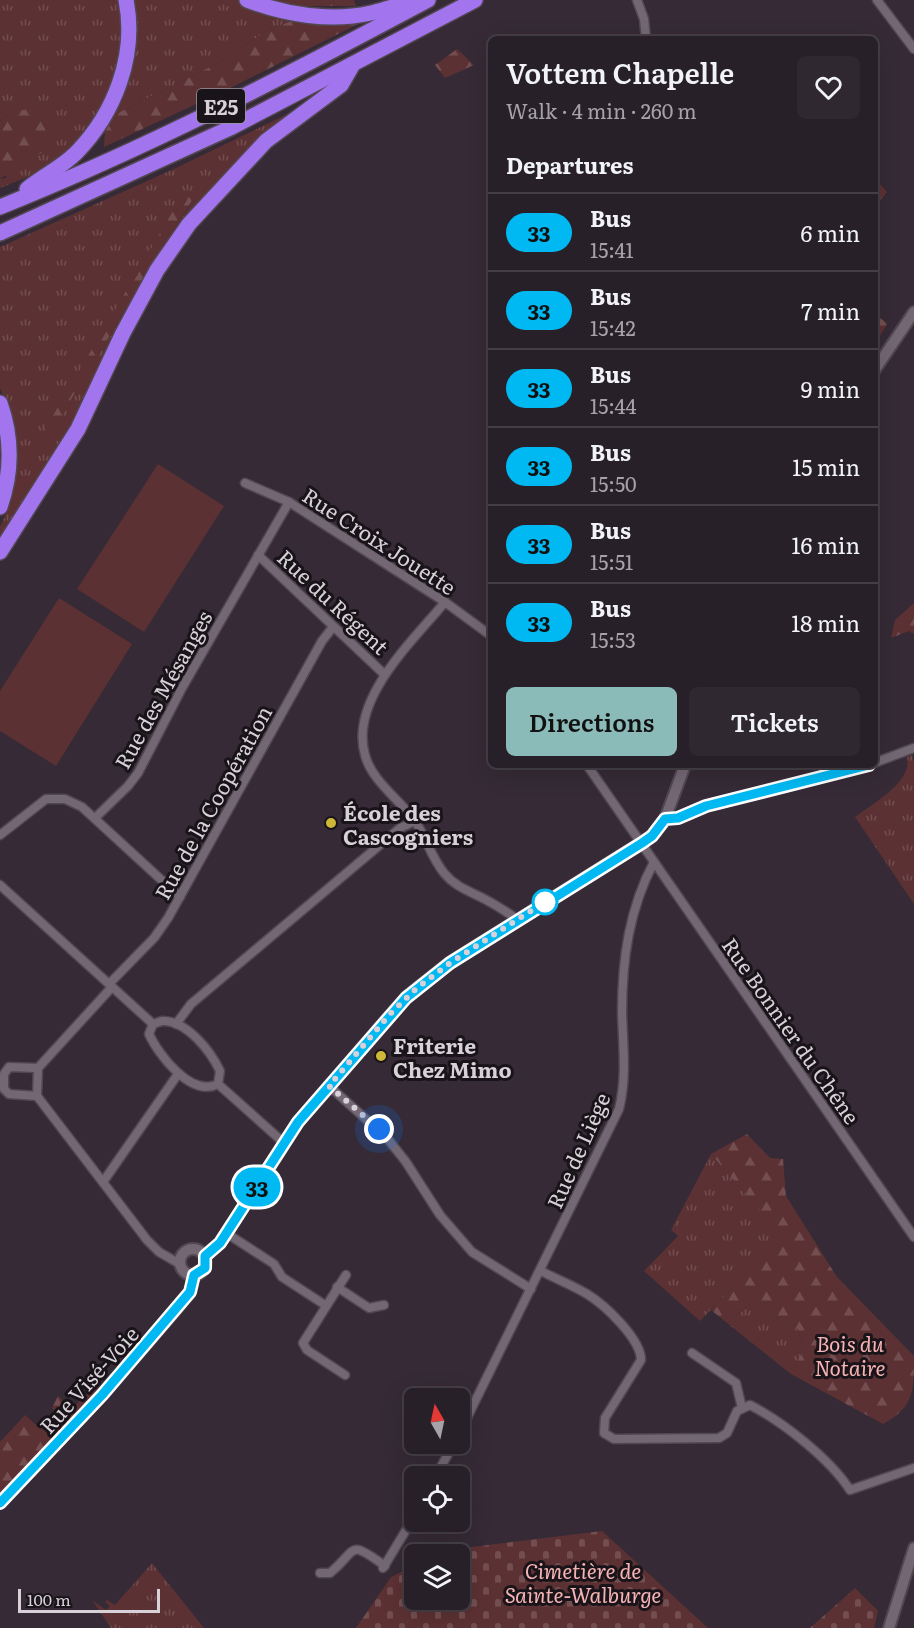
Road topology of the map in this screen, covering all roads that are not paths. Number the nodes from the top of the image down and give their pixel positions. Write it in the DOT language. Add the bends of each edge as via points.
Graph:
graph roads {
  1 [pos="126,0"];
  2 [pos="248,0"];
  3 [pos="427,0"];
  4 [pos="475,0"];
  5 [pos="637,0"];
  6 [pos="877,0"];
  7 [pos="646,36"];
  8 [pos="914,49"];
  9 [pos="352,66"];
  10 [pos="6,205"];
  11 [pos="0,233"];
  12 [pos="914,312"];
  13 [pos="878,365"];
  14 [pos="0,403"];
  15 [pos="245,483"];
  16 [pos="289,502"];
  17 [pos="0,507"];
  18 [pos="0,552"];
  19 [pos="258,555"];
  20 [pos="445,603"];
  21 [pos="333,627"];
  22 [pos="488,634"];
  23 [pos="384,674"];
  24 [pos="914,748"];
  25 [pos="878,762"];
  26 [pos="589,768"];
  27 [pos="684,768"];
  28 [pos="857,768"];
  29 [pos="95,818"];
  30 [pos="665,819"];
  31 [pos="415,821"];
  32 [pos="0,835"];
  33 [pos="642,843"];
  34 [pos="654,862"];
  35 [pos="0,885"];
  36 [pos="180,897"];
  37 [pos="517,919"];
  38 [pos="110,985"];
  39 [pos="153,1024"];
  40 [pos="176,1024"];
  41 [pos="38,1068"];
  42 [pos="177,1074"];
  43 [pos="218,1084"];
  44 [pos="329,1086"];
  45 [pos="37,1096"];
  46 [pos="284,1143"];
  47 [pos="103,1182"];
  48 [pos="226,1233"];
  49 [pos="914,1237"];
  50 [pos="205,1256"];
  51 [pos="180,1264"];
  52 [pos="541,1271"];
  53 [pos="194,1275"];
  54 [pos="346,1275"];
  55 [pos="337,1287"];
  56 [pos="531,1289"];
  57 [pos="325,1305"];
  58 [pos="384,1305"];
  59 [pos="692,1353"];
  60 [pos="345,1375"];
  61 [pos="742,1408"];
  62 [pos="470,1412"];
  63 [pos="914,1468"];
  64 [pos="0,1503"];
  65 [pos="405,1532"];
  66 [pos="914,1548"];
  67 [pos="320,1573"];
  68 [pos="889,1628"];
  1 -- 10 [label="highway" via="127,50 110,109 74,155"];
  2 -- 3 [label="highway" via="297,14 332,16 370,13"];
  3 -- 10 [label="highway, E25" via="290,73"];
  4 -- 9 [label="highway, E25"];
  5 -- 7 [label="street"];
  6 -- 8 [label="street"];
  9 -- 11 [label="highway, E25" via="231,128"];
  9 -- 18 [label="highway" via="341,85 266,141 189,224 157,270 78,429"];
  12 -- 13 [label="street"];
  14 -- 17 [label="highway" via="9,442 8,485"];
  15 -- 16 [label="street, Rue Croix Jouette"];
  16 -- 19 [label="street, Rue des Mésanges"];
  16 -- 20 [label="street, Rue Croix Jouette"];
  19 -- 21 [label="street, Rue du Régent"];
  19 -- 29 [label="street, Rue des Mésanges" via="138,773"];
  20 -- 22 [label="street, Rue Croix Jouette"];
  20 -- 23 [label="street"];
  21 -- 23 [label="street, Rue du Régent"];
  21 -- 36 [label="street, Rue de la Coopération"];
  23 -- 31 [label="street" via="363,730 365,756 381,783"];
  24 -- 25 [label="street"];
  26 -- 33 [label="street"];
  27 -- 30 [label="street, Rue Visé-Voie"];
  28 -- 30 [label="street"];
  29 -- 32 [label="street" via="72,801 51,798 33,807"];
  29 -- 36 [label="street"];
  30 -- 33 [label="street, Rue Visé-Voie"];
  31 -- 37 [label="street" via="443,872"];
  31 -- 40 [label="street" via="400,828 200,996"];
  33 -- 34 [label="street, Rue Bonnier du Chêne"];
  33 -- 37 [label="street, Rue Visé-Voie"];
  34 -- 49 [label="street, Rue Bonnier du Chêne"];
  34 -- 52 [label="street, Rue de Liège" via="637,902 625,948 624,1077 619,1109"];
  35 -- 38 [label="street"];
  36 -- 38 [label="street, Rue de la Coopération" via="160,930"];
  37 -- 44 [label="street, Rue Visé-Voie" via="450,963 406,998"];
  38 -- 39 [label="street"];
  38 -- 41 [label="street, Rue de la Coopération"];
  39 -- 40 [label="street" via="166,1020"];
  39 -- 42 [label="street" via="149,1034 152,1041"];
  40 -- 43 [label="street" via="209,1052 219,1071"];
  41 -- 45 [label="street"];
  41 -- 45 [label="street" via="9,1067 4,1074 4,1089 9,1094"];
  42 -- 43 [label="street" via="209,1087"];
  42 -- 47 [label="street"];
  43 -- 46 [label="street"];
  44 -- 46 [label="street, Rue Visé-Voie"];
  44 -- 56 [label="street" via="387,1138 440,1215 472,1252"];
  45 -- 47 [label="street"];
  46 -- 48 [label="street, Rue Visé-Voie"];
  47 -- 51 [label="street" via="147,1240"];
  48 -- 50 [label="street, Rue Visé-Voie"];
  48 -- 57 [label="street" via="274,1264 282,1277"];
  50 -- 51 [label="street" via="200,1250 191,1249 183,1253"];
  50 -- 53 [label="street, Rue Visé-Voie" via="205,1268"];
  51 -- 53 [label="street" via="185,1272"];
  52 -- 56 [label="street, Rue de Liège"];
  52 -- 61 [label="street" via="588,1295 633,1336 641,1349 640,1360 605,1418 604,1433 626,1440 718,1438 727,1433 736,1411"];
  53 -- 64 [label="street, Rue Visé-Voie" via="190,1292 173,1313"];
  54 -- 55 [label="street"];
  55 -- 57 [label="street"];
  55 -- 58 [label="street" via="369,1308"];
  56 -- 62 [label="street, Rue de Liège"];
  57 -- 60 [label="street" via="305,1336 304,1347"];
  59 -- 61 [label="street" via="736,1383"];
  61 -- 63 [label="street" via="750,1405 767,1414 842,1477 850,1490"];
  65 -- 67 [label="street" via="384,1567 365,1552 354,1550 330,1573"];
  66 -- 68 [label="street"];
}
